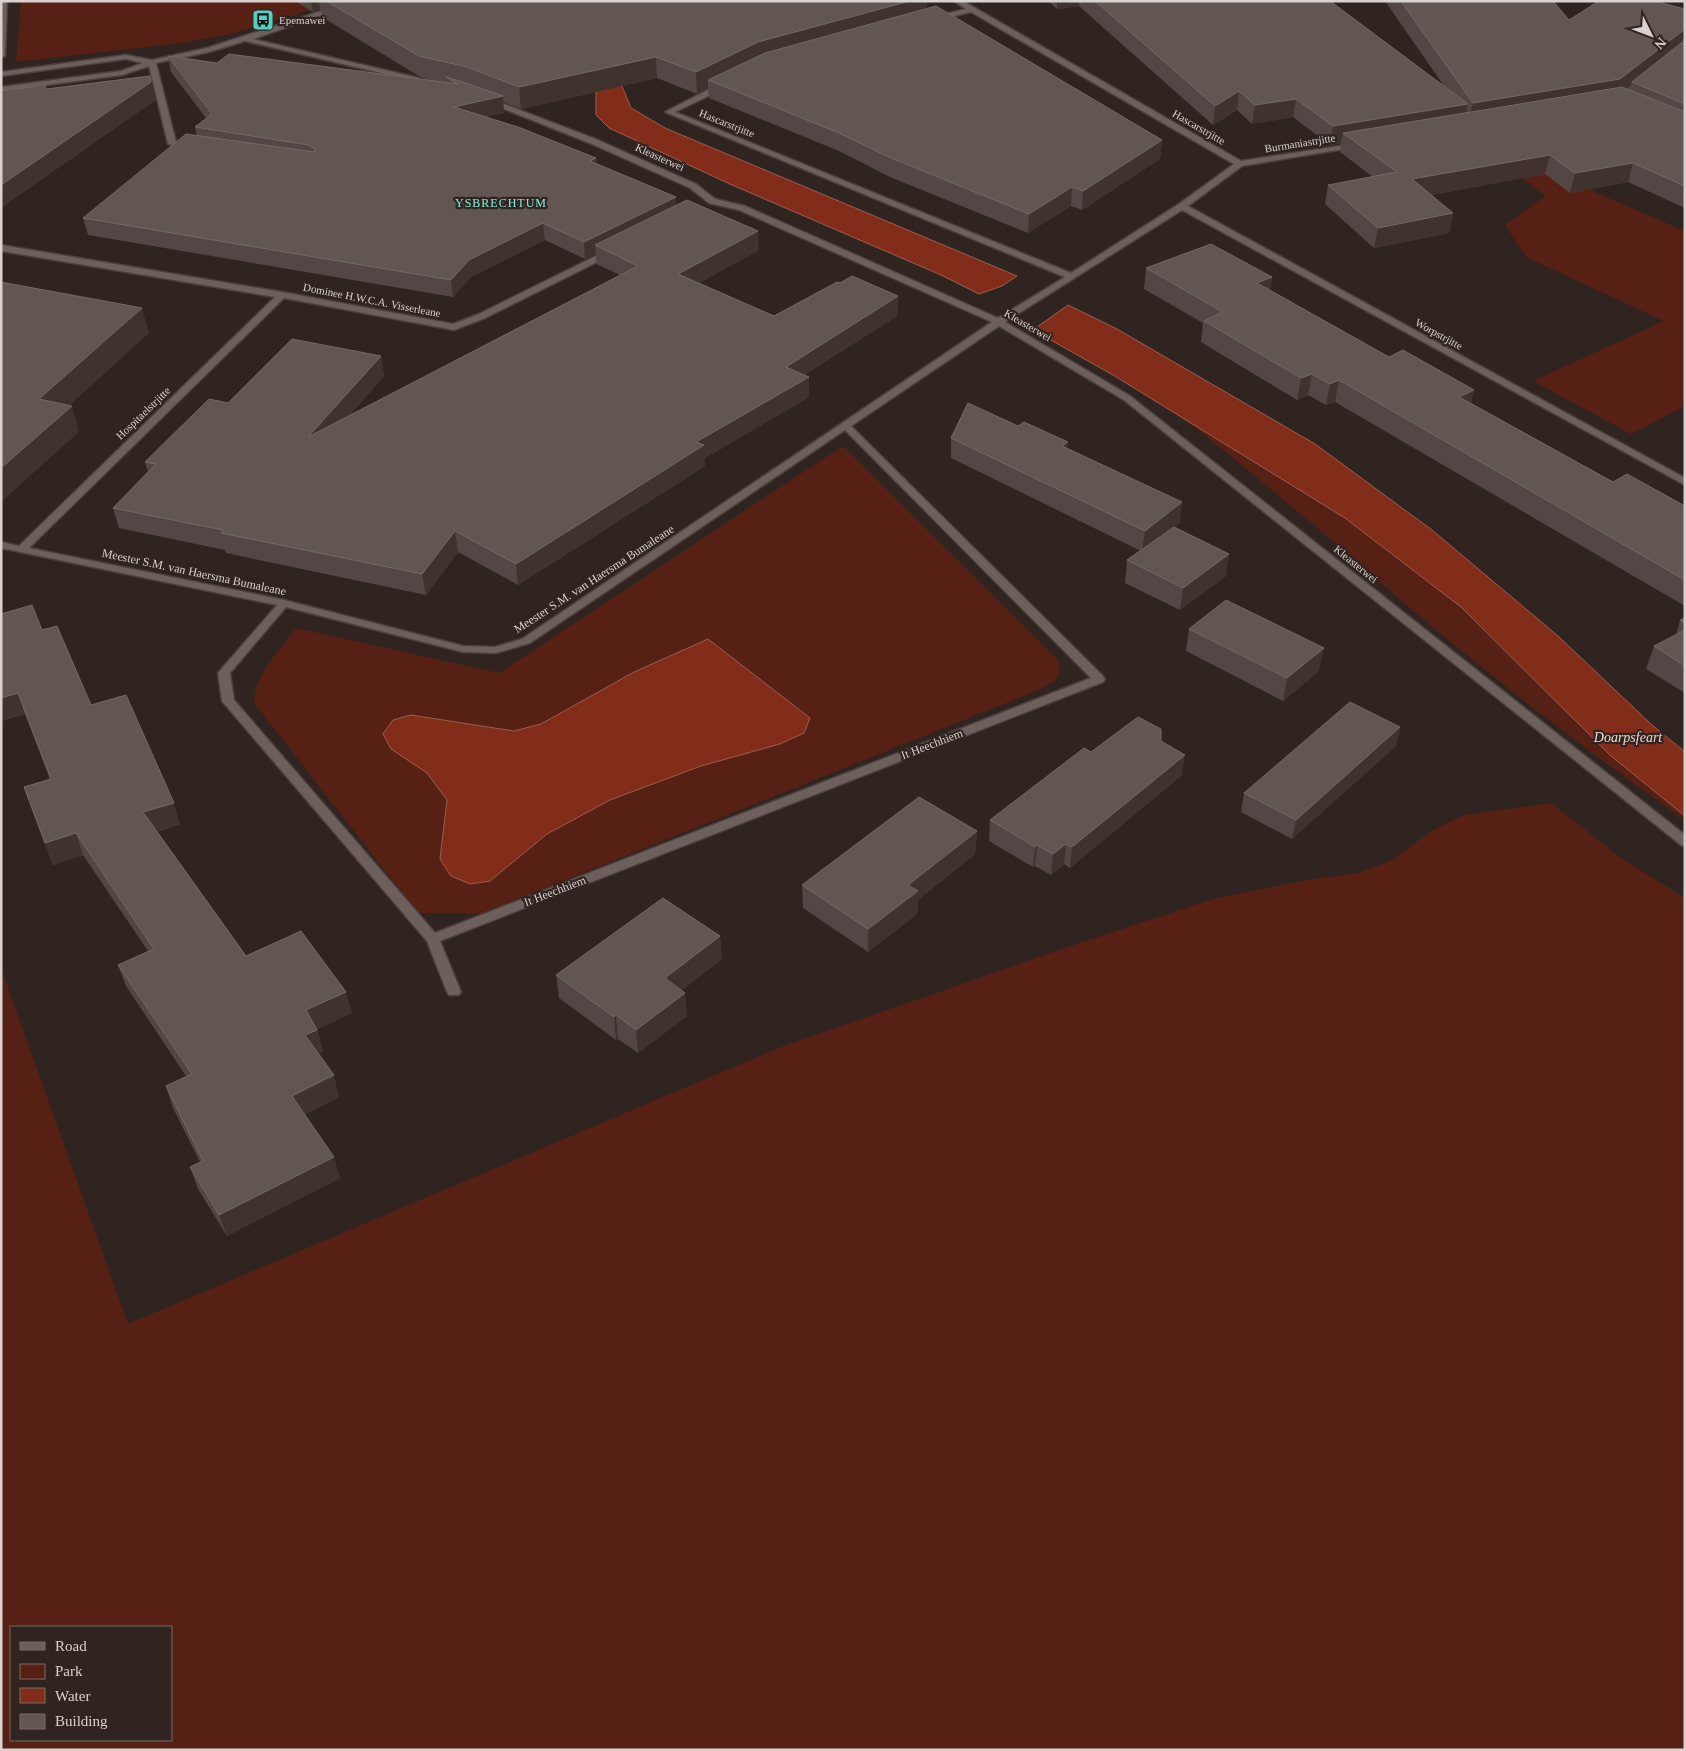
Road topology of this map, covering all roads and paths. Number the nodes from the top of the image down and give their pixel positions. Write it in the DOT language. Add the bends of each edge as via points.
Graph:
graph roads {
  1 [pos="3,1"];
  2 [pos="360,1"];
  3 [pos="957,1"];
  4 [pos="970,10"];
  5 [pos="923,23"];
  6 [pos="246,39"];
  7 [pos="1,56"];
  8 [pos="152,62"];
  9 [pos="1,74"];
  10 [pos="428,84"];
  11 [pos="728,84"];
  12 [pos="1,89"];
  13 [pos="476,96"];
  14 [pos="1364,144"];
  15 [pos="200,149"];
  16 [pos="1240,164"];
  17 [pos="1182,206"];
  18 [pos="1,248"];
  19 [pos="615,250"];
  20 [pos="1071,276"];
  21 [pos="282,294"];
  22 [pos="999,322"];
  23 [pos="846,426"];
  24 [pos="1685,482"];
  25 [pos="1,545"];
  26 [pos="21,550"];
  27 [pos="284,604"];
  28 [pos="1685,842"];
  29 [pos="433,939"];
  30 [pos="454,992"];
  1 -- 7 [label="street"];
  2 -- 6 [label="street"];
  3 -- 4 [label="street, Hascarstrjitte"];
  4 -- 5 [label="street"];
  4 -- 16 [label="street, Hascarstrjitte"];
  6 -- 8 [label="street"];
  6 -- 10 [label="street"];
  8 -- 9 [label="street" via="126,57"];
  8 -- 12 [label="street" via="122,73"];
  8 -- 15 [label="street" via="172,144"];
  11 -- 20 [label="street, Hascarstrjitte" via="669,112"];
  13 -- 22 [label="street, Kleasterwei" via="595,142 694,186 708,203 742,208"];
  14 -- 16 [label="street, Burmaniastrjitte"];
  16 -- 17 [label="street"];
  17 -- 20 [label="street"];
  17 -- 24 [label="street, Worpstrjitte"];
  18 -- 21 [label="street, Dominee H.W.C.A. Visserleane"];
  19 -- 21 [label="street, Dominee H.W.C.A. Visserleane" via="454,327"];
  20 -- 22 [label="street"];
  21 -- 26 [label="street, Hospitaelstrjitte"];
  22 -- 23 [label="street, Meester S.M. van Haersma Bumaleane"];
  22 -- 28 [label="street, Kleasterwei" via="1127,398"];
  23 -- 27 [label="street, Meester S.M. van Haersma Bumaleane" via="526,641 496,650 463,649"];
  23 -- 29 [label="street, It Heechhiem" via="1099,679"];
  25 -- 26 [label="street, Meester S.M. van Haersma Bumaleane"];
  26 -- 27 [label="street, Meester S.M. van Haersma Bumaleane"];
  27 -- 29 [label="street" via="224,673 228,702"];
  29 -- 30 [label="street"];
}
